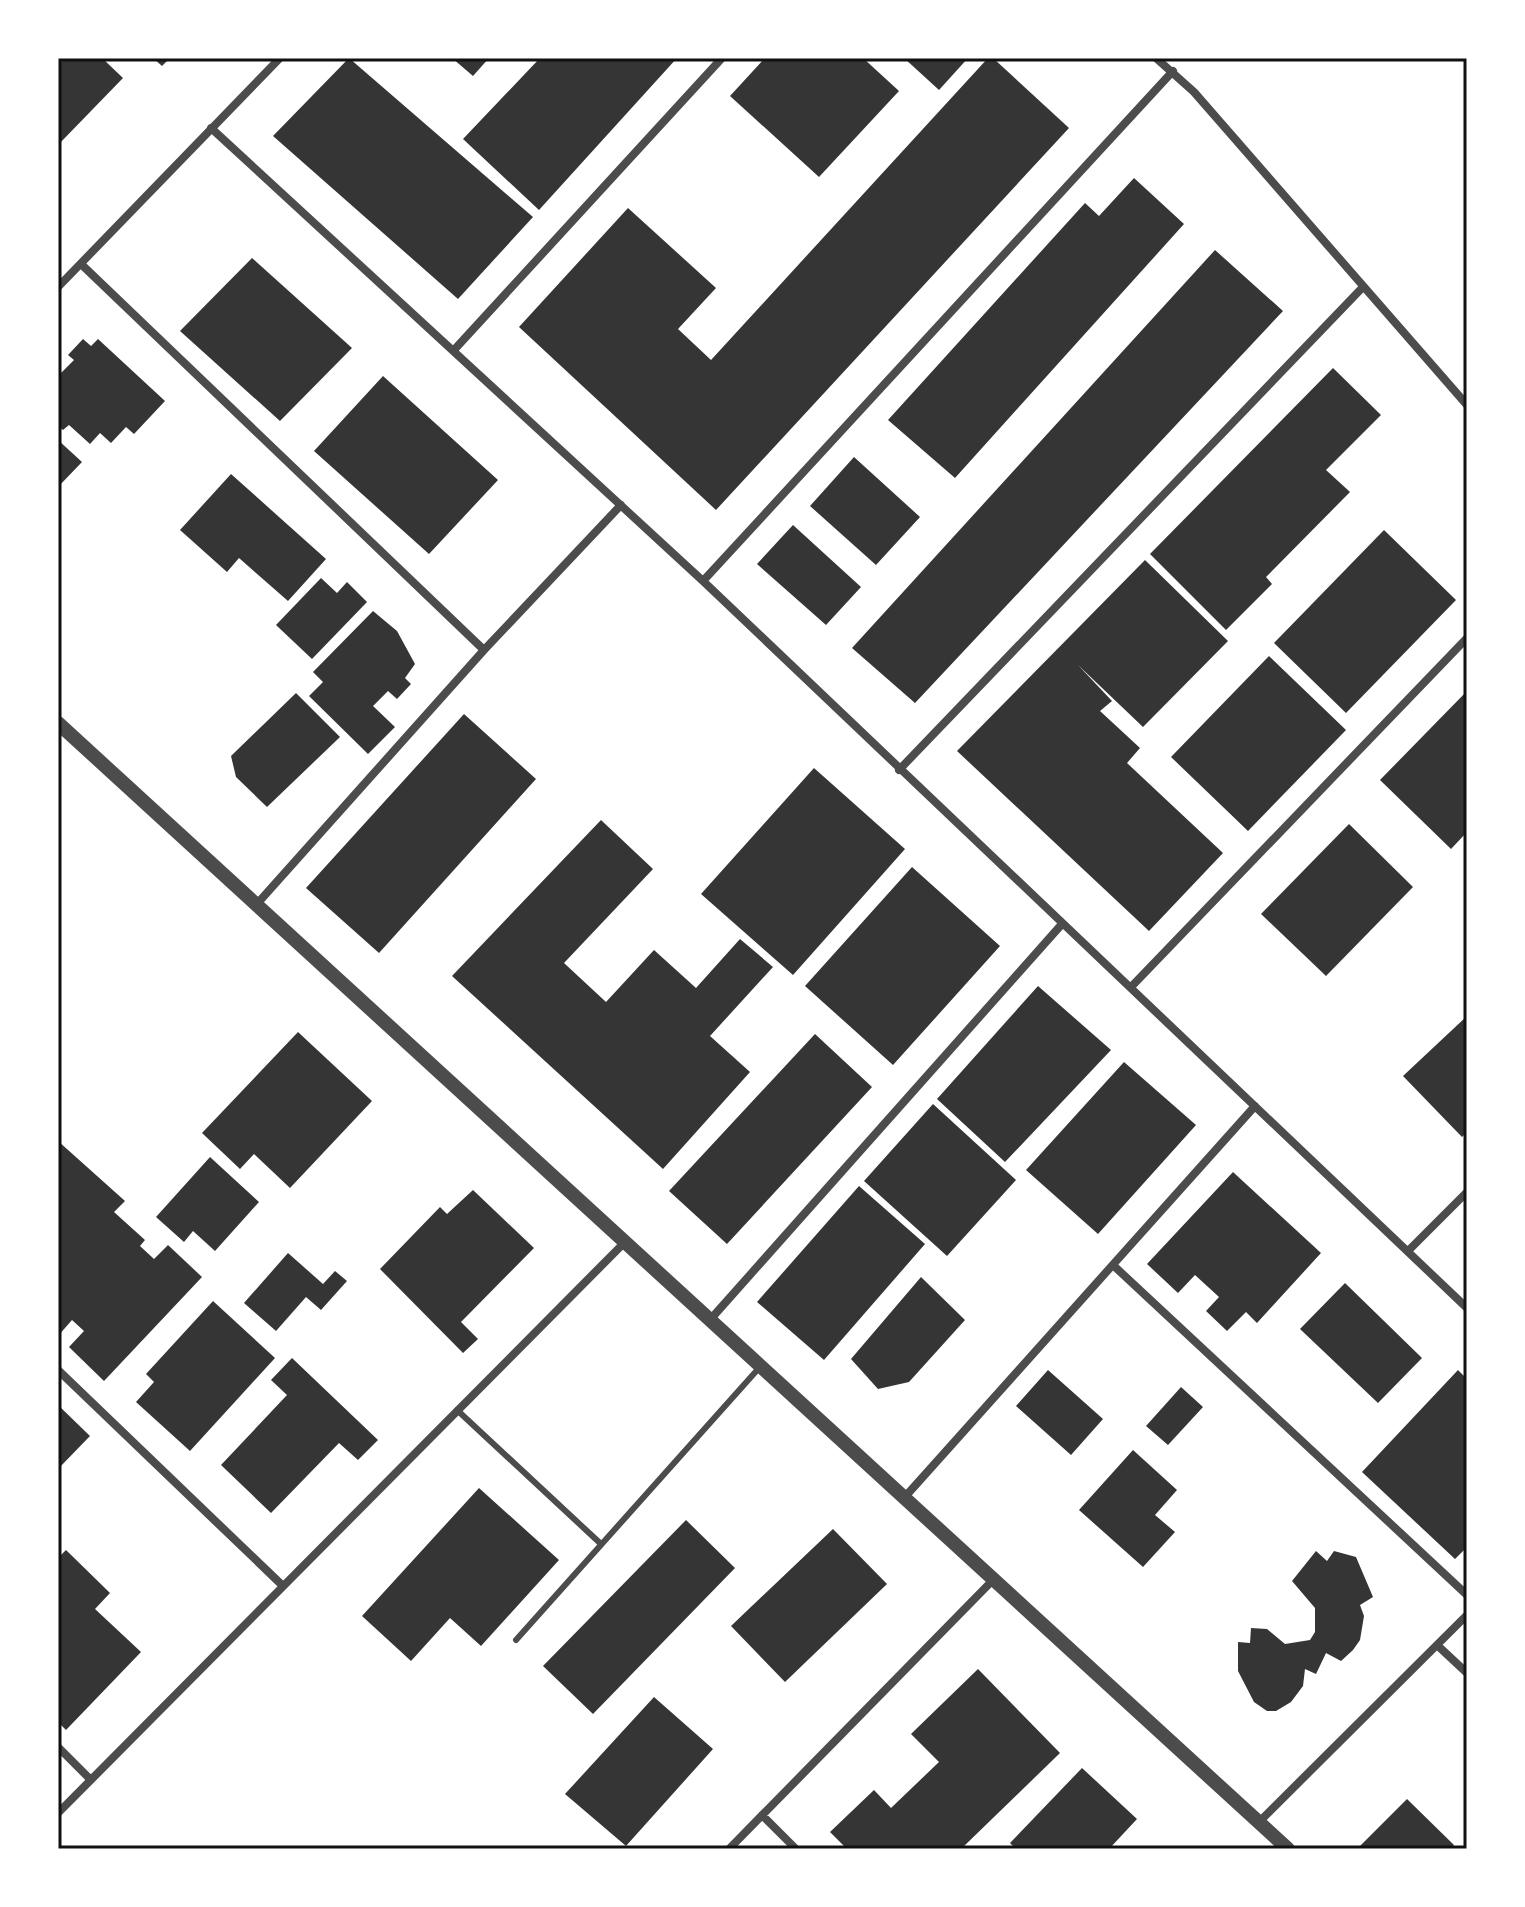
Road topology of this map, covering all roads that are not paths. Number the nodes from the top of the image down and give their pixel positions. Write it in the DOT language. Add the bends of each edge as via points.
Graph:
graph roads {
  1 [pos="280,58"];
  2 [pos="722,58"];
  3 [pos="1156,58"];
  4 [pos="1173,71"];
  5 [pos="211,128"];
  6 [pos="81,264"];
  7 [pos="58,287"];
  8 [pos="1362,288"];
  9 [pos="454,350"];
  10 [pos="1467,405"];
  11 [pos="621,505"];
  12 [pos="703,581"];
  13 [pos="1467,638"];
  14 [pos="484,650"];
  15 [pos="58,723"];
  16 [pos="899,770"];
  17 [pos="256,905"];
  18 [pos="1062,924"];
  19 [pos="1132,986"];
  20 [pos="1255,1106"];
  21 [pos="1467,1192"];
  22 [pos="624,1243"];
  23 [pos="1408,1251"];
  24 [pos="1114,1266"];
  25 [pos="1467,1308"];
  26 [pos="708,1322"];
  27 [pos="759,1368"];
  28 [pos="58,1370"];
  29 [pos="457,1410"];
  30 [pos="904,1498"];
  31 [pos="601,1544"];
  32 [pos="992,1581"];
  33 [pos="283,1586"];
  34 [pos="1467,1595"];
  35 [pos="1467,1615"];
  36 [pos="516,1640"];
  37 [pos="1437,1645"];
  38 [pos="1467,1673"];
  39 [pos="58,1747"];
  40 [pos="91,1780"];
  41 [pos="58,1813"];
  42 [pos="762,1815"];
  43 [pos="1259,1822"];
  44 [pos="729,1849"];
  45 [pos="796,1849"];
  46 [pos="1288,1849"];
  1 -- 5 [label="street"];
  2 -- 9 [label="street"];
  3 -- 4 [label="street"];
  4 -- 8 [label="street"];
  4 -- 12 [label="street"];
  5 -- 6 [label="street"];
  5 -- 9 [label="street"];
  6 -- 7 [label="street"];
  6 -- 14 [label="street"];
  8 -- 10 [label="street"];
  8 -- 16 [label="street"];
  9 -- 11 [label="street"];
  11 -- 12 [label="street"];
  11 -- 14 [label="street"];
  12 -- 16 [label="street"];
  13 -- 19 [label="street"];
  14 -- 17 [label="street"];
  15 -- 17 [label="street"];
  16 -- 18 [label="street"];
  17 -- 22 [label="street"];
  18 -- 19 [label="street"];
  18 -- 26 [label="street"];
  19 -- 20 [label="street"];
  20 -- 23 [label="street"];
  20 -- 24 [label="street"];
  21 -- 23 [label="street"];
  22 -- 26 [label="street"];
  22 -- 29 [label="street"];
  23 -- 25 [label="street"];
  24 -- 30 [label="street"];
  24 -- 34 [label="street"];
  26 -- 27 [label="street"];
  27 -- 30 [label="street"];
  27 -- 31 [label="lane"];
  28 -- 33 [label="street"];
  29 -- 31 [label="lane"];
  29 -- 33 [label="street"];
  30 -- 32 [label="street"];
  31 -- 36 [label="lane"];
  32 -- 42 [label="street"];
  32 -- 43 [label="street"];
  33 -- 40 [label="street"];
  35 -- 37 [label="street"];
  37 -- 38 [label="street"];
  37 -- 43 [label="street"];
  39 -- 40 [label="street"];
  40 -- 41 [label="street"];
  42 -- 44 [label="street"];
  42 -- 45 [label="street"];
  43 -- 46 [label="street"];
}
